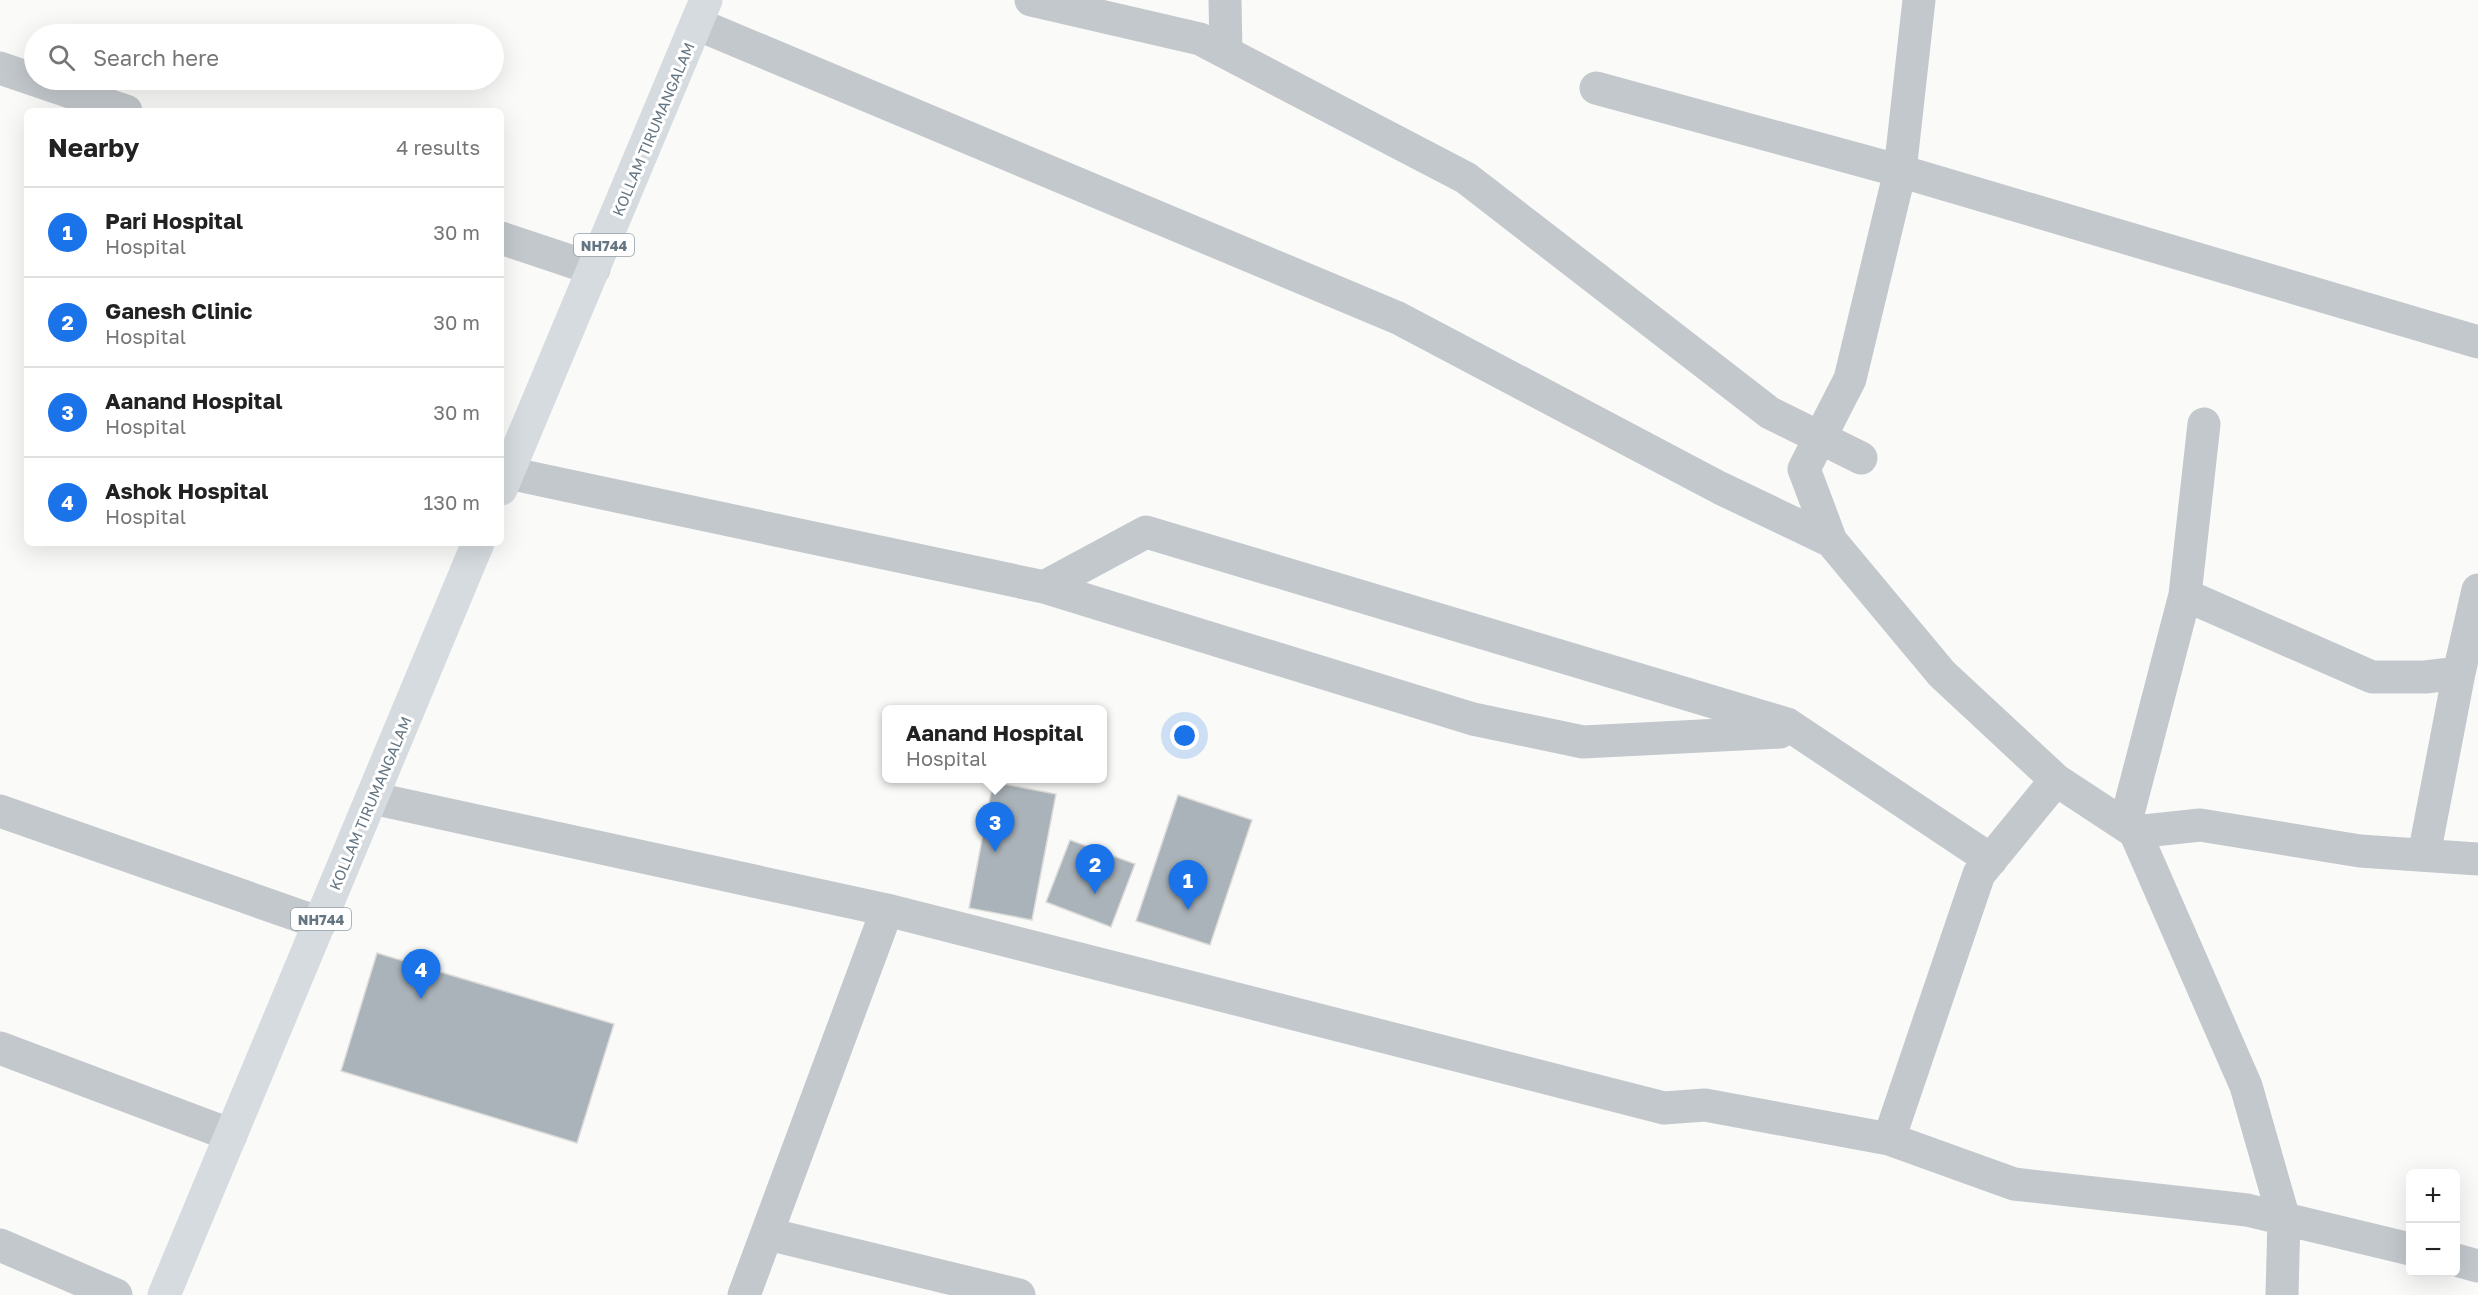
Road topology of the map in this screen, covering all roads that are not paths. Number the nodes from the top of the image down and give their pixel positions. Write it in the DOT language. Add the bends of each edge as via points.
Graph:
graph roads {
  1 [pos="1031,0"];
  2 [pos="1225,0"];
  3 [pos="1918,0"];
  4 [pos="701,12"];
  5 [pos="1226,52"];
  6 [pos="0,68"];
  7 [pos="24,76"];
  8 [pos="1596,88"];
  9 [pos="64,90"];
  10 [pos="117,108"];
  11 [pos="1900,171"];
  12 [pos="504,239"];
  13 [pos="594,269"];
  14 [pos="2478,342"];
  15 [pos="2204,424"];
  16 [pos="1820,437"];
  17 [pos="1861,458"];
  18 [pos="504,481"];
  19 [pos="1831,541"];
  20 [pos="477,546"];
  21 [pos="1044,587"];
  22 [pos="2478,590"];
  23 [pos="2185,595"];
  24 [pos="2459,673"];
  25 [pos="1787,724"];
  26 [pos="2056,780"];
  27 [pos="372,798"];
  28 [pos="0,811"];
  29 [pos="2130,829"];
  30 [pos="2424,855"];
  31 [pos="2478,859"];
  32 [pos="1991,860"];
  33 [pos="887,910"];
  34 [pos="320,923"];
  35 [pos="0,1048"];
  36 [pos="231,1135"];
  37 [pos="1888,1139"];
  38 [pos="2284,1219"];
  39 [pos="768,1234"];
  40 [pos="0,1245"];
  41 [pos="2406,1248"];
  42 [pos="2460,1261"];
  43 [pos="2478,1266"];
  44 [pos="116,1295"];
  45 [pos="164,1295"];
  46 [pos="744,1295"];
  47 [pos="1019,1295"];
  48 [pos="2282,1295"];
  1 -- 5 [label="street" via="1200,39"];
  2 -- 5 [label="street"];
  3 -- 11 [label="street"];
  4 -- 13 [label="highway, KOLLAM TIRUMANGALAM / NH744"];
  4 -- 19 [label="street" via="1398,318 1720,488"];
  5 -- 16 [label="street" via="1466,178 1770,413"];
  6 -- 7 [label="street"];
  8 -- 11 [label="street"];
  9 -- 10 [label="street"];
  11 -- 14 [label="street"];
  11 -- 16 [label="street" via="1850,379"];
  12 -- 13 [label="street"];
  13 -- 18 [label="highway, KOLLAM TIRUMANGALAM / NH744"];
  15 -- 23 [label="street"];
  16 -- 17 [label="street"];
  16 -- 19 [label="street" via="1804,470"];
  18 -- 21 [label="street"];
  19 -- 26 [label="street" via="1942,674"];
  20 -- 27 [label="highway, KOLLAM TIRUMANGALAM / NH744"];
  21 -- 25 [label="street" via="1473,719 1583,742 1780,732"];
  21 -- 25 [label="street" via="1146,532"];
  22 -- 24 [label="street"];
  23 -- 24 [label="street" via="2372,677"];
  23 -- 29 [label="street"];
  24 -- 30 [label="street"];
  25 -- 32 [label="street"];
  26 -- 29 [label="street"];
  26 -- 32 [label="street"];
  27 -- 33 [label="street"];
  27 -- 34 [label="highway, KOLLAM TIRUMANGALAM / NH744"];
  28 -- 34 [label="street"];
  29 -- 30 [label="street" via="2200,825 2360,851"];
  29 -- 38 [label="street" via="2246,1086"];
  30 -- 31 [label="street"];
  32 -- 37 [label="street" via="1979,874"];
  33 -- 37 [label="street" via="1664,1108 1706,1105"];
  33 -- 39 [label="street"];
  34 -- 36 [label="highway, KOLLAM TIRUMANGALAM / NH744"];
  35 -- 36 [label="street"];
  36 -- 45 [label="highway, KOLLAM TIRUMANGALAM / NH744"];
  37 -- 38 [label="street" via="2014,1184 2247,1210"];
  38 -- 41 [label="street"];
  38 -- 48 [label="street"];
  39 -- 46 [label="street"];
  39 -- 47 [label="street"];
  40 -- 44 [label="street"];
  42 -- 43 [label="street"];
}
